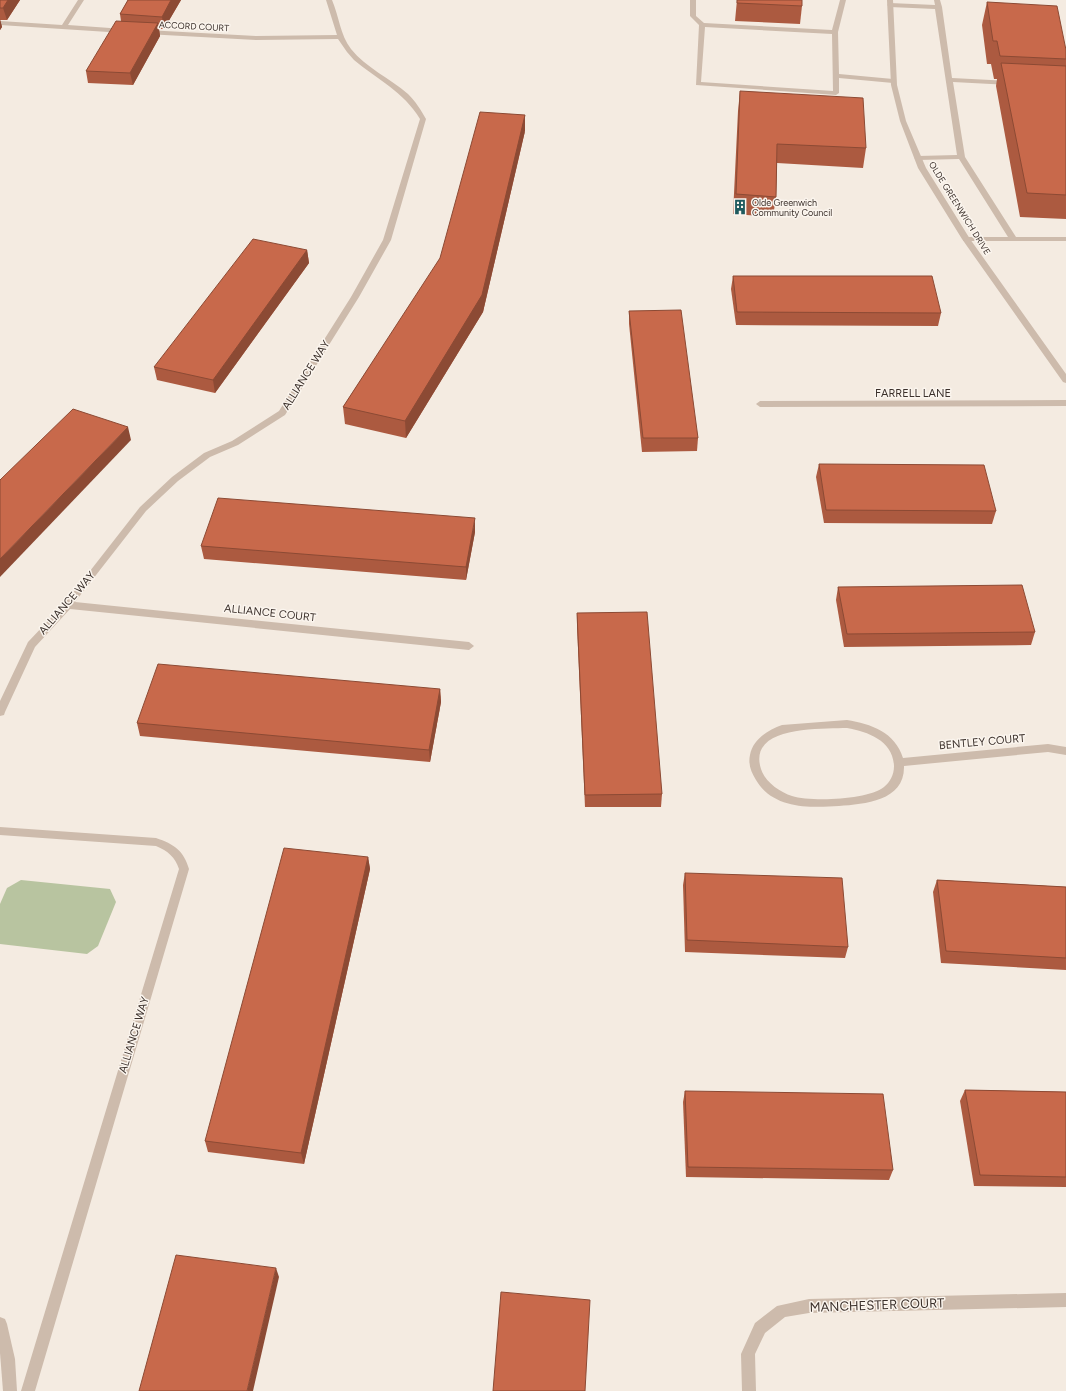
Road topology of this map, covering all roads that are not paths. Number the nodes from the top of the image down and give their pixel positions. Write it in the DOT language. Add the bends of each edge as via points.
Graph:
graph roads {
  1 [pos="81,0"];
  2 [pos="329,0"];
  3 [pos="693,0"];
  4 [pos="843,0"];
  5 [pos="890,3"];
  6 [pos="938,4"];
  7 [pos="0,23"];
  8 [pos="702,25"];
  9 [pos="64,27"];
  10 [pos="134,31"];
  11 [pos="142,32"];
  12 [pos="836,32"];
  13 [pos="340,37"];
  14 [pos="836,76"];
  15 [pos="893,80"];
  16 [pos="949,80"];
  17 [pos="1019,83"];
  18 [pos="961,157"];
  19 [pos="918,158"];
  20 [pos="1013,238"];
  21 [pos="966,239"];
  22 [pos="1066,239"];
  23 [pos="1066,380"];
  24 [pos="1066,403"];
  25 [pos="760,404"];
  26 [pos="68,605"];
  27 [pos="469,646"];
  28 [pos="0,712"];
  29 [pos="1066,751"];
  30 [pos="900,762"];
  31 [pos="0,831"];
  32 [pos="1066,1300"];
  33 [pos="0,1324"];
  34 [pos="10,1391"];
  35 [pos="28,1391"];
  36 [pos="749,1391"];
  1 -- 9 [label="street"];
  2 -- 13 [label="street, ALLIANCE WAY"];
  3 -- 8 [label="street" via="693,16"];
  4 -- 12 [label="street"];
  5 -- 6 [label="street"];
  5 -- 15 [label="street, OLDE GREENWICH DRIVE"];
  6 -- 16 [label="street"];
  7 -- 9 [label="street"];
  8 -- 12 [label="street"];
  8 -- 14 [label="street" via="698,84 836,93"];
  9 -- 10 [label="street"];
  11 -- 13 [label="street, ACCORD COURT" via="256,38"];
  12 -- 14 [label="street"];
  13 -- 26 [label="street, ALLIANCE WAY" via="349,51 370,71 414,104 423,119 387,240 355,298 282,413 235,443 207,455 176,479 143,509"];
  14 -- 15 [label="street"];
  15 -- 19 [label="street, OLDE GREENWICH DRIVE" via="902,122"];
  16 -- 17 [label="street"];
  16 -- 18 [label="street"];
  18 -- 19 [label="street"];
  18 -- 20 [label="street"];
  19 -- 21 [label="street, OLDE GREENWICH DRIVE"];
  20 -- 21 [label="street"];
  20 -- 22 [label="street"];
  21 -- 23 [label="street, OLDE GREENWICH DRIVE"];
  24 -- 25 [label="street, FARRELL LANE"];
  26 -- 27 [label="street, ALLIANCE COURT"];
  26 -- 28 [label="street, ALLIANCE WAY" via="31,645"];
  29 -- 30 [label="street, BENTLEY COURT" via="1048,748"];
  30 -- 30 [label="street" via="893,747 882,735 864,726 846,724 779,730 764,738 755,750 754,764 758,779 770,792 786,800 806,804 876,797 890,789 898,776"];
  31 -- 35 [label="street, ALLIANCE WAY" via="156,842 172,848 182,859 184,869"];
  32 -- 36 [label="street, MANCHESTER COURT" via="809,1306 782,1311 760,1328 748,1354"];
  33 -- 34 [label="street" via="8,1360"];
}
